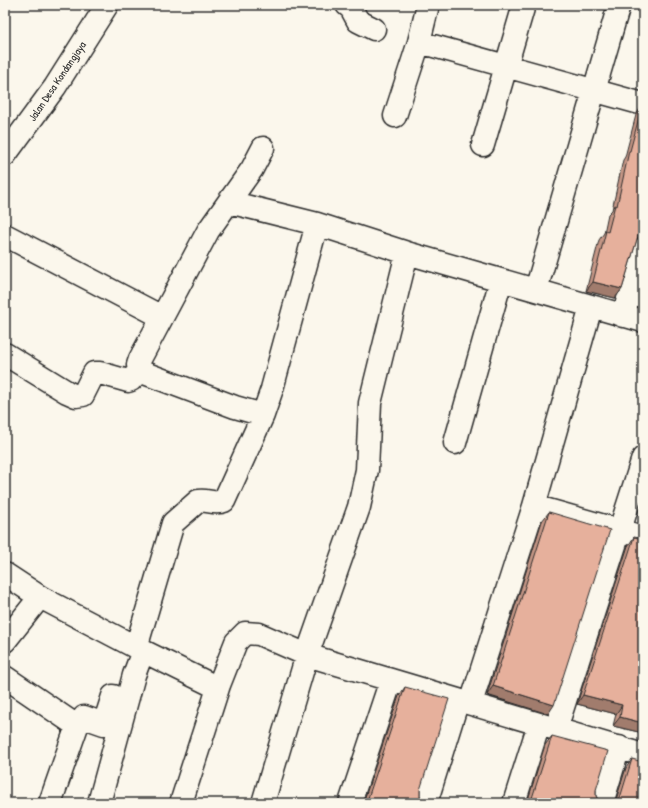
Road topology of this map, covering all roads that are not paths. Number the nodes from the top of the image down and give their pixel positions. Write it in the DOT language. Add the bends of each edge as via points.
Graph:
graph roads {
  1 [pos="107,5"];
  2 [pos="347,5"];
  3 [pos="428,5"];
  4 [pos="524,5"];
  5 [pos="620,5"];
  6 [pos="374,29"];
  7 [pos="418,42"];
  8 [pos="506,66"];
  9 [pos="594,91"];
  10 [pos="643,104"];
  11 [pos="395,116"];
  12 [pos="483,145"];
  13 [pos="263,148"];
  14 [pos="5,155"];
  15 [pos="229,202"];
  16 [pos="317,224"];
  17 [pos="5,234"];
  18 [pos="643,250"];
  19 [pos="407,254"];
  20 [pos="501,280"];
  21 [pos="536,290"];
  22 [pos="591,306"];
  23 [pos="162,317"];
  24 [pos="633,319"];
  25 [pos="5,354"];
  26 [pos="140,371"];
  27 [pos="263,415"];
  28 [pos="455,443"];
  29 [pos="643,458"];
  30 [pos="534,506"];
  31 [pos="621,530"];
  32 [pos="643,537"];
  33 [pos="5,574"];
  34 [pos="40,597"];
  35 [pos="5,641"];
  36 [pos="136,648"];
  37 [pos="307,655"];
  38 [pos="5,677"];
  39 [pos="390,680"];
  40 [pos="220,685"];
  41 [pos="465,702"];
  42 [pos="77,726"];
  43 [pos="547,726"];
  44 [pos="619,747"];
  45 [pos="643,754"];
  46 [pos="50,803"];
  47 [pos="99,803"];
  48 [pos="182,803"];
  49 [pos="263,803"];
  50 [pos="350,803"];
  51 [pos="426,803"];
  52 [pos="514,803"];
  53 [pos="602,803"];
  1 -- 14 [label="street, Jalan Desa Kondangjaya" via="55,87"];
  2 -- 6 [label="street" via="358,22"];
  3 -- 7 [label="street"];
  4 -- 8 [label="street"];
  5 -- 9 [label="street"];
  7 -- 8 [label="street"];
  7 -- 11 [label="street"];
  8 -- 9 [label="street"];
  8 -- 12 [label="street"];
  9 -- 10 [label="street"];
  9 -- 21 [label="street"];
  13 -- 15 [label="street"];
  15 -- 16 [label="street"];
  15 -- 23 [label="street" via="208,231"];
  16 -- 19 [label="street"];
  16 -- 27 [label="street"];
  17 -- 23 [label="street"];
  18 -- 24 [label="street"];
  19 -- 20 [label="street"];
  19 -- 37 [label="street" via="370,403 367,470 359,507"];
  20 -- 21 [label="street"];
  20 -- 28 [label="street"];
  21 -- 22 [label="street"];
  22 -- 24 [label="street"];
  22 -- 30 [label="street"];
  23 -- 26 [label="street" via="140,358"];
  25 -- 26 [label="street" via="76,396 83,395 94,373 128,382"];
  26 -- 27 [label="street" via="235,408"];
  27 -- 36 [label="street" via="224,500 198,501 173,523"];
  29 -- 31 [label="street"];
  30 -- 31 [label="street"];
  30 -- 41 [label="street"];
  31 -- 32 [label="street"];
  31 -- 43 [label="street"];
  33 -- 34 [label="street"];
  34 -- 35 [label="street"];
  34 -- 36 [label="street"];
  36 -- 40 [label="street" via="210,684"];
  36 -- 42 [label="street" via="105,724 84,717"];
  36 -- 47 [label="street" via="134,675"];
  37 -- 39 [label="street"];
  37 -- 40 [label="street" via="259,634 245,633 236,642"];
  37 -- 49 [label="street"];
  38 -- 42 [label="street"];
  39 -- 41 [label="street"];
  39 -- 50 [label="street"];
  40 -- 48 [label="street"];
  41 -- 43 [label="street"];
  41 -- 51 [label="street"];
  42 -- 46 [label="street"];
  43 -- 44 [label="street"];
  43 -- 52 [label="street"];
  44 -- 45 [label="street"];
  44 -- 53 [label="street"];
}
